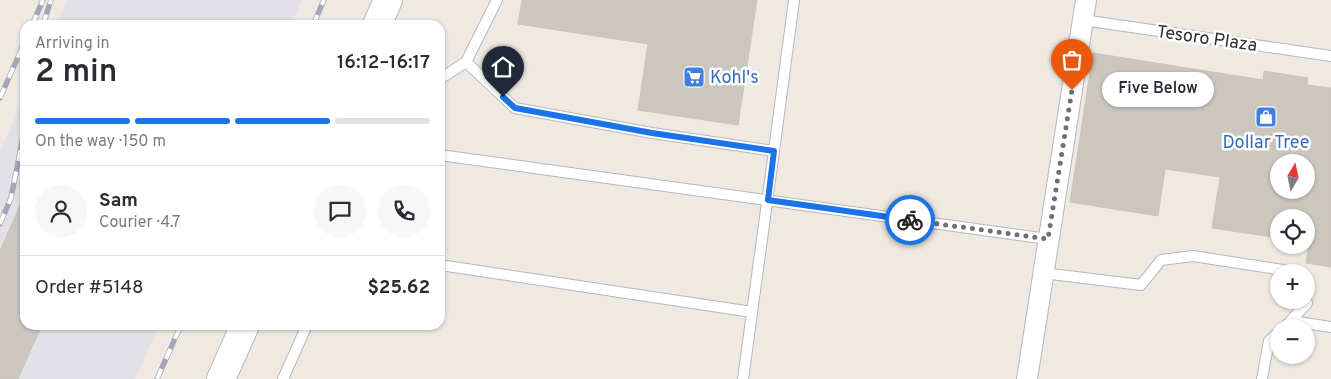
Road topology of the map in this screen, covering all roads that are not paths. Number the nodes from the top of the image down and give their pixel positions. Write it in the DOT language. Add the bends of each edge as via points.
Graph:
graph roads {
  1 [pos="388,0"];
  2 [pos="496,0"];
  3 [pos="794,0"];
  4 [pos="1086,0"];
  5 [pos="379,20"];
  6 [pos="1083,20"];
  7 [pos="1331,56"];
  8 [pos="466,62"];
  9 [pos="445,76"];
  10 [pos="774,151"];
  11 [pos="445,156"];
  12 [pos="768,200"];
  13 [pos="1048,239"];
  14 [pos="445,266"];
  15 [pos="1270,268"];
  16 [pos="1043,273"];
  17 [pos="1302,309"];
  18 [pos="752,312"];
  19 [pos="1293,319"];
  20 [pos="1315,326"];
  21 [pos="1331,327"];
  22 [pos="243,330"];
  23 [pos="305,330"];
  24 [pos="1270,340"];
  25 [pos="221,379"];
  26 [pos="283,379"];
  27 [pos="743,379"];
  28 [pos="1027,379"];
  29 [pos="1262,379"];
  1 -- 5 [label="main road"];
  2 -- 8 [label="lane"];
  3 -- 10 [label="lane"];
  4 -- 6 [label="street"];
  6 -- 7 [label="lane, Tesoro Plaza"];
  6 -- 13 [label="street"];
  8 -- 9 [label="lane"];
  8 -- 10 [label="lane" via="515,108"];
  10 -- 12 [label="lane"];
  11 -- 12 [label="lane"];
  12 -- 13 [label="lane"];
  12 -- 18 [label="lane"];
  13 -- 16 [label="street"];
  14 -- 18 [label="lane"];
  15 -- 16 [label="lane" via="1193,256 1161,260 1140,285"];
  16 -- 28 [label="street"];
  17 -- 19 [label="lane"];
  18 -- 27 [label="lane"];
  20 -- 21 [label="lane"];
  22 -- 25 [label="main road"];
  23 -- 26 [label="lane"];
  24 -- 29 [label="lane"];
}
